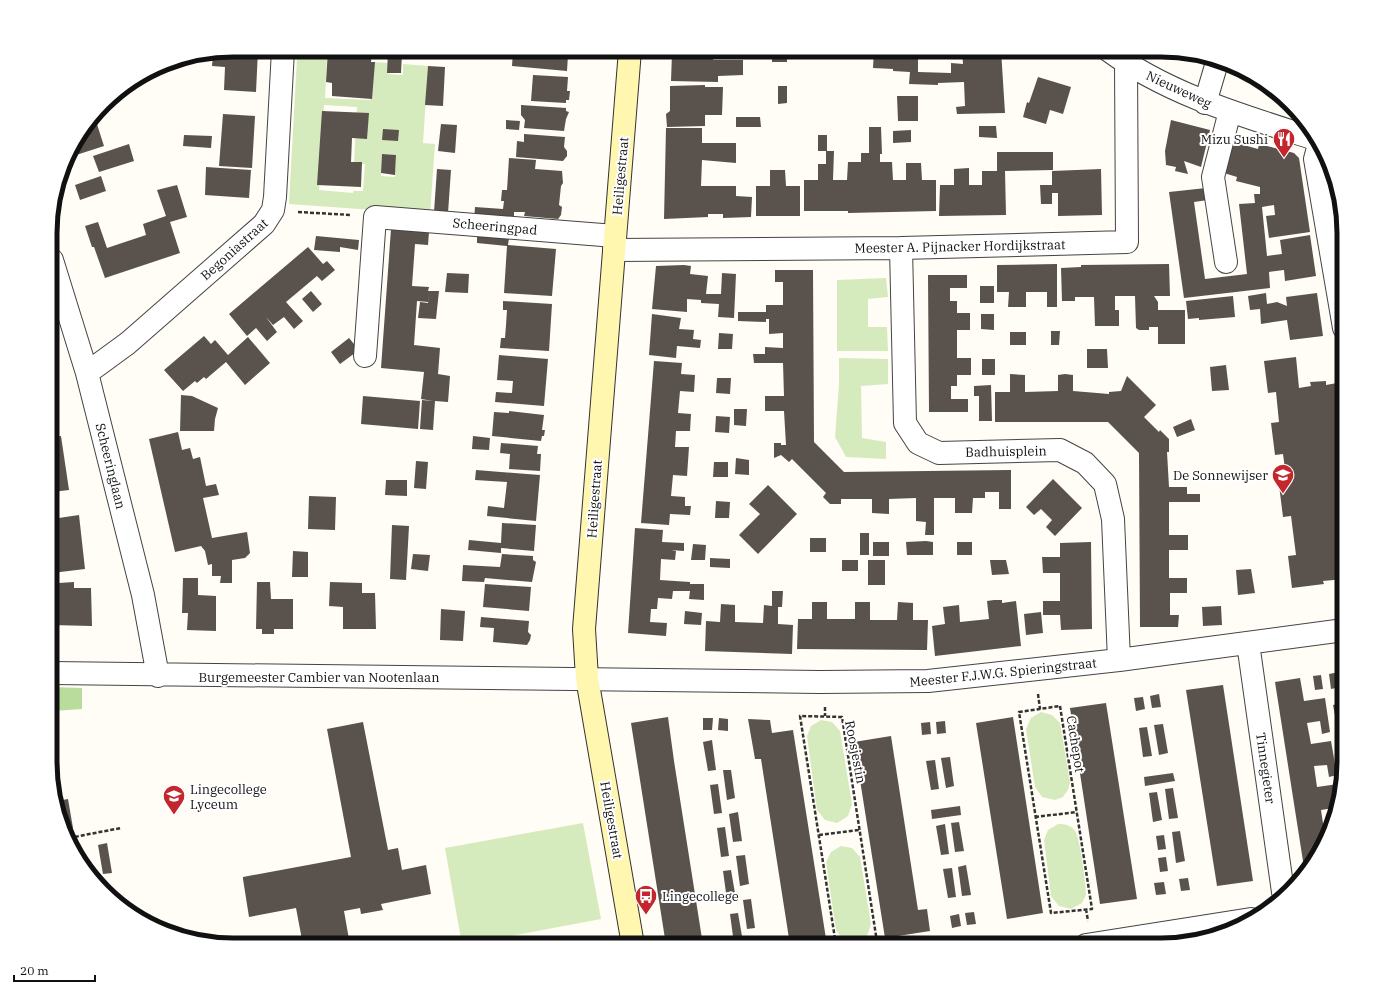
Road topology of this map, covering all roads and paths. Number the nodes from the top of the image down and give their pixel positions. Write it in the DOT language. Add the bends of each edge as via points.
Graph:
graph roads {
  1 [pos="283,57"];
  2 [pos="629,57"];
  3 [pos="1118,57"];
  4 [pos="1126,63"];
  5 [pos="1216,66"];
  6 [pos="1204,103"];
  7 [pos="1230,111"];
  8 [pos="1308,137"];
  9 [pos="1317,152"];
  10 [pos="273,210"];
  11 [pos="375,217"];
  12 [pos="615,243"];
  13 [pos="901,248"];
  14 [pos="1226,262"];
  15 [pos="57,276"];
  16 [pos="1337,287"];
  17 [pos="365,356"];
  18 [pos="87,373"];
  19 [pos="1337,631"];
  20 [pos="1248,643"];
  21 [pos="1119,660"];
  22 [pos="57,673"];
  23 [pos="158,676"];
  24 [pos="587,678"];
  25 [pos="1077,812"];
  26 [pos="1035,817"];
  27 [pos="121,828"];
  28 [pos="860,830"];
  29 [pos="819,835"];
  30 [pos="74,837"];
  31 [pos="1283,888"];
  32 [pos="1236,921"];
  33 [pos="633,938"];
  34 [pos="835,938"];
  35 [pos="876,938"];
  36 [pos="1130,938"];
  1 -- 10 [label="street, Begoniastraat"];
  2 -- 12 [label="street, Heiligestraat"];
  3 -- 4 [label="street, Nieuweweg"];
  4 -- 6 [label="street, Nieuweweg"];
  4 -- 13 [label="street, Meester A. Pijnacker Hordijkstraat" via="1127,242"];
  5 -- 6 [label="street"];
  6 -- 7 [label="street, Nieuweweg"];
  7 -- 8 [label="street, Nieuweweg"];
  7 -- 14 [label="street" via="1213,177"];
  9 -- 16 [label="street" via="1315,159"];
  10 -- 11 [label="path"];
  10 -- 18 [label="street, Begoniastraat" via="264,224 128,343"];
  11 -- 12 [label="street, Scheeringpad"];
  11 -- 17 [label="street"];
  12 -- 13 [label="street, Meester A. Pijnacker Hordijkstraat"];
  12 -- 24 [label="street, Heiligestraat" via="584,629"];
  13 -- 21 [label="street, Badhuisplein" via="904,423 918,443 939,452 1060,450 1085,463 1105,484 1113,519"];
  15 -- 18 [label="street, Scheeringlaan"];
  18 -- 23 [label="street, Scheeringlaan" via="143,595"];
  19 -- 20 [label="street, Meester F.J.W.G. Spieringstraat"];
  20 -- 21 [label="street, Meester F.J.W.G. Spieringstraat"];
  20 -- 31 [label="street, Tinnegieter"];
  21 -- 24 [label="street, Meester F.J.W.G. Spieringstraat" via="928,681"];
  22 -- 23 [label="street, Burgemeester Cambier van Nootenlaan"];
  23 -- 24 [label="street, Burgemeester Cambier van Nootenlaan"];
  24 -- 33 [label="street, Heiligestraat"];
  25 -- 26 [label="path"];
  25 -- 26 [label="path, Cachepot" via="1092,909 1051,913"];
  25 -- 26 [label="path, Cachepot" via="1060,706 1019,712"];
  27 -- 30 [label="path"];
  28 -- 29 [label="path"];
  28 -- 29 [label="path, Roosjestin" via="842,717 800,716"];
  28 -- 35 [label="path, Roosjestin"];
  29 -- 34 [label="path, Roosjestin"];
  32 -- 36 [label="street"];
}
